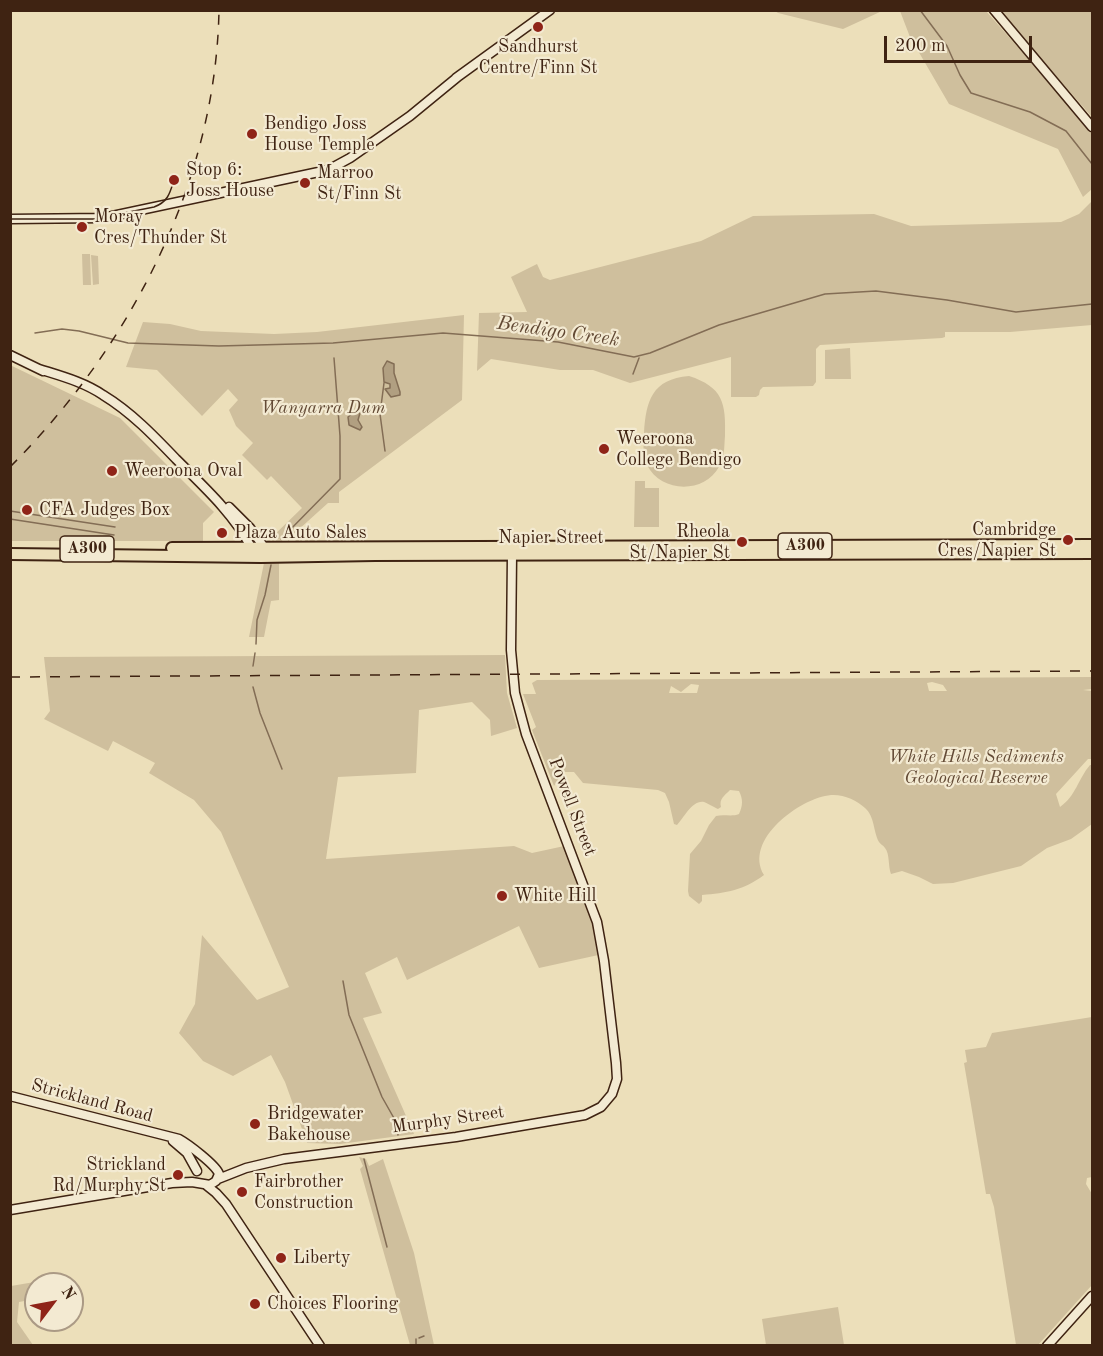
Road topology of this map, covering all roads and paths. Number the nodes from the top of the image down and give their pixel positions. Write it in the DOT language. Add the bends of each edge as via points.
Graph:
graph roads {
  1 [pos="550,10"];
  2 [pos="994,10"];
  3 [pos="1092,126"];
  4 [pos="10,219"];
  5 [pos="10,355"];
  6 [pos="205,488"];
  7 [pos="981,545"];
  8 [pos="1092,545"];
  9 [pos="744,546"];
  10 [pos="949,546"];
  11 [pos="251,547"];
  12 [pos="264,547"];
  13 [pos="65,551"];
  14 [pos="385,551"];
  15 [pos="514,551"];
  16 [pos="10,552"];
  17 [pos="998,553"];
  18 [pos="1025,553"];
  19 [pos="1092,553"];
  20 [pos="783,554"];
  21 [pos="301,557"];
  22 [pos="612,1094"];
  23 [pos="10,1096"];
  24 [pos="165,1137"];
  25 [pos="213,1164"];
  26 [pos="246,1168"];
  27 [pos="197,1171"];
  28 [pos="218,1179"];
  29 [pos="172,1183"];
  30 [pos="204,1185"];
  31 [pos="226,1204"];
  32 [pos="10,1210"];
  33 [pos="1092,1296"];
  34 [pos="320,1346"];
  35 [pos="1047,1346"];
  1 -- 4 [label="street" via="328,168 94,219"];
  2 -- 3 [label="street"];
  5 -- 6 [label="street" via="122,409"];
  6 -- 11 [label="street" via="238,525"];
  6 -- 12 [label="street" via="244,522"];
  7 -- 8 [label="highway, Napier Street / A300"];
  7 -- 10 [label="highway, Napier Street / A300"];
  7 -- 18 [label="highway" via="1023,549"];
  9 -- 10 [label="highway, Napier Street / A300"];
  9 -- 15 [label="highway, Napier Street / A300"];
  9 -- 20 [label="highway" via="780,550"];
  10 -- 17 [label="highway"];
  11 -- 12 [label="highway, Napier Street / A300"];
  11 -- 13 [label="highway, Napier Street / A300"];
  11 -- 21 [label="highway" via="258,552"];
  12 -- 14 [label="highway, Napier Street / A300"];
  13 -- 16 [label="highway, Napier Street / A300"];
  13 -- 21 [label="highway, Napier Street / A300"];
  14 -- 15 [label="highway, Napier Street / A300"];
  14 -- 21 [label="highway, Napier Street / A300"];
  15 -- 20 [label="highway, Napier Street / A300"];
  15 -- 22 [label="street, Powell Street" via="519,710 597,922 616,1063 617,1079"];
  17 -- 18 [label="highway, Napier Street / A300"];
  17 -- 20 [label="highway, Napier Street / A300"];
  18 -- 19 [label="highway, Napier Street / A300"];
  22 -- 26 [label="street, Murphy Street" via="597,1111 572,1118 303,1156"];
  23 -- 24 [label="street, Strickland Road"];
  24 -- 25 [label="street, Strickland Road" via="186,1143"];
  24 -- 27 [label="street, Strickland Road" via="184,1149"];
  25 -- 26 [label="street, Murphy Street"];
  25 -- 27 [label="street" via="203,1164"];
  25 -- 28 [label="street"];
  26 -- 28 [label="street, Murphy Street"];
  27 -- 29 [label="street"];
  27 -- 30 [label="street" via="197,1179"];
  28 -- 30 [label="street"];
  28 -- 31 [label="street"];
  29 -- 30 [label="street"];
  29 -- 32 [label="street"];
  30 -- 31 [label="street"];
  31 -- 34 [label="street"];
  33 -- 35 [label="street"];
}
